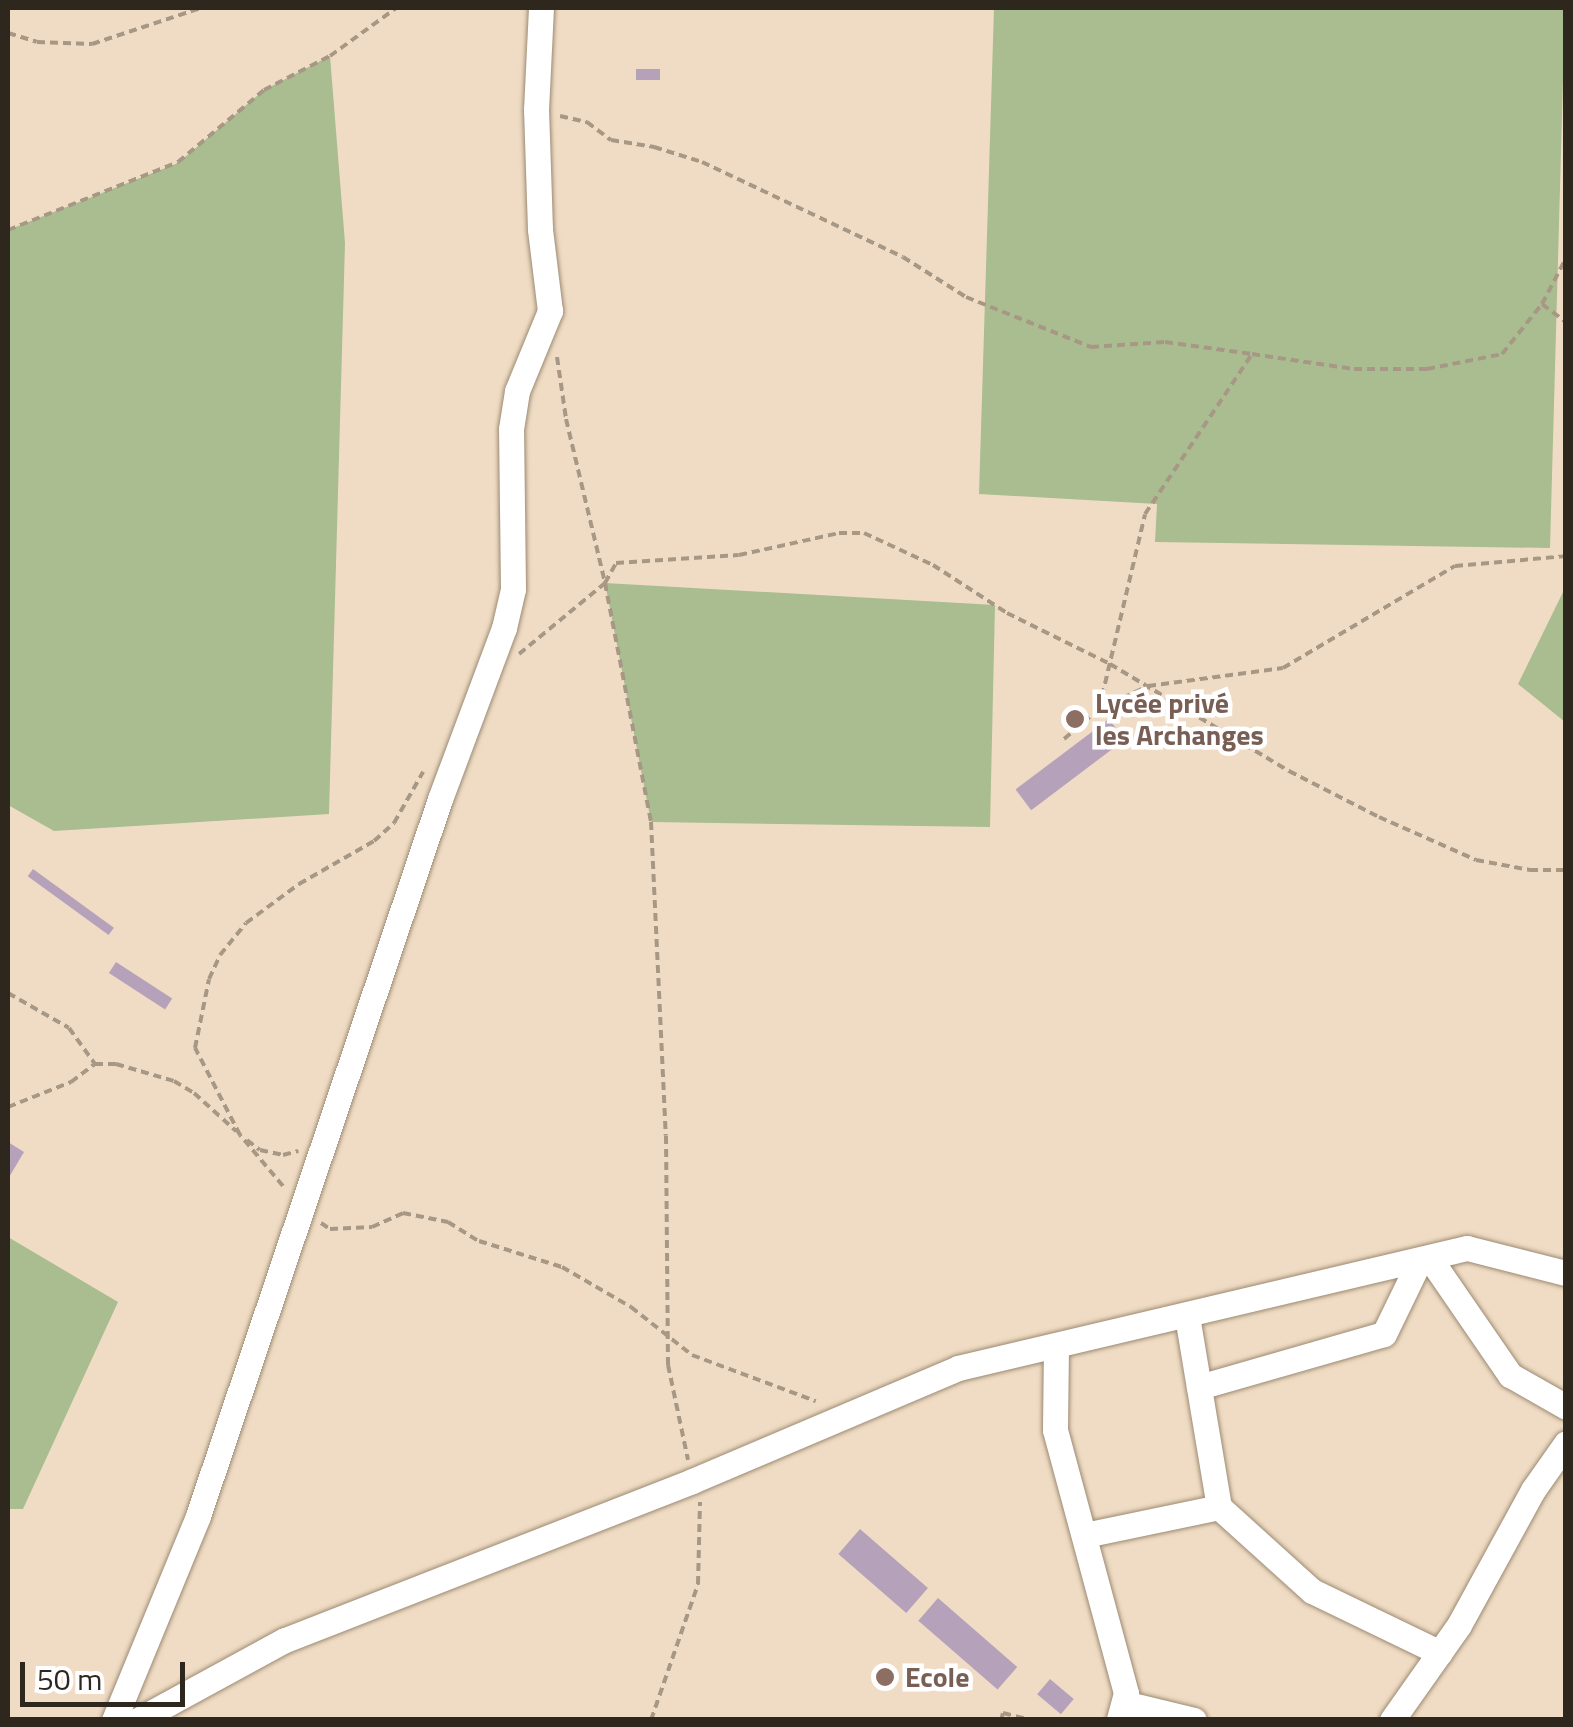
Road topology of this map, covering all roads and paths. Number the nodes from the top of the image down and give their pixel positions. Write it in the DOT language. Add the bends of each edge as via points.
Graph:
graph roads {
  1 [pos="201,8"];
  2 [pos="396,8"];
  3 [pos="541,8"];
  4 [pos="8,33"];
  5 [pos="536,110"];
  6 [pos="8,230"];
  7 [pos="1566,258"];
  8 [pos="1542,304"];
  9 [pos="550,311"];
  10 [pos="1566,322"];
  11 [pos="1252,354"];
  12 [pos="1566,556"];
  13 [pos="604,583"];
  14 [pos="1110,664"];
  15 [pos="482,680"];
  16 [pos="1148,686"];
  17 [pos="1099,709"];
  18 [pos="1064,739"];
  19 [pos="430,760"];
  20 [pos="1566,870"];
  21 [pos="8,993"];
  22 [pos="95,1064"];
  23 [pos="8,1108"];
  24 [pos="240,1135"];
  25 [pos="327,1138"];
  26 [pos="303,1211"];
  27 [pos="1425,1261"];
  28 [pos="1566,1273"];
  29 [pos="1187,1316"];
  30 [pos="666,1333"];
  31 [pos="1056,1346"];
  32 [pos="1199,1387"];
  33 [pos="1566,1407"];
  34 [pos="848,1414"];
  35 [pos="1562,1457"];
  36 [pos="692,1481"];
  37 [pos="1219,1506"];
  38 [pos="1085,1536"];
  39 [pos="1440,1653"];
  40 [pos="1122,1711"];
  41 [pos="114,1720"];
  42 [pos="138,1720"];
  43 [pos="651,1720"];
  44 [pos="1000,1720"];
  45 [pos="1031,1720"];
  46 [pos="1194,1720"];
  47 [pos="1392,1720"];
  1 -- 4 [label="path" via="92,44 36,42"];
  2 -- 6 [label="path" via="330,56 264,90 178,162"];
  3 -- 5 [label="street"];
  5 -- 9 [label="street"];
  5 -- 11 [label="path" via="587,122 610,140 702,162 903,257 966,297 1091,347 1165,342"];
  7 -- 8 [label="path"];
  8 -- 10 [label="path"];
  8 -- 11 [label="path" via="1502,354 1427,369 1354,368"];
  9 -- 13 [label="path" via="566,419"];
  9 -- 15 [label="street" via="517,391 511,429 513,589"];
  11 -- 14 [label="path" via="1145,514"];
  12 -- 16 [label="path" via="1455,566 1282,668"];
  13 -- 14 [label="path" via="616,564 740,556 864,533"];
  13 -- 15 [label="path" via="553,630"];
  13 -- 30 [label="path" via="651,822 666,1136"];
  14 -- 16 [label="path"];
  14 -- 17 [label="path"];
  15 -- 25 [label="street"];
  16 -- 17 [label="path"];
  16 -- 20 [label="path" via="1290,771 1460,853 1530,870"];
  17 -- 18 [label="path"];
  19 -- 24 [label="path" via="394,823 246,923 220,955 195,1048"];
  21 -- 22 [label="path" via="69,1028"];
  22 -- 23 [label="path" via="71,1082"];
  22 -- 24 [label="path" via="174,1081"];
  24 -- 25 [label="path" via="283,1156"];
  24 -- 26 [label="path"];
  25 -- 26 [label="street"];
  26 -- 30 [label="path" via="330,1229 372,1227 403,1213 448,1222 480,1241 562,1267"];
  26 -- 41 [label="street" via="198,1516"];
  27 -- 28 [label="street" via="1467,1248"];
  27 -- 29 [label="street"];
  27 -- 32 [label="street" via="1384,1334"];
  27 -- 33 [label="street" via="1510,1375"];
  29 -- 31 [label="street"];
  29 -- 32 [label="street"];
  30 -- 34 [label="path" via="692,1355"];
  30 -- 36 [label="path"];
  31 -- 34 [label="street" via="958,1368"];
  31 -- 38 [label="street" via="1055,1430"];
  32 -- 37 [label="street"];
  34 -- 36 [label="street"];
  35 -- 39 [label="street"];
  36 -- 42 [label="street" via="285,1640"];
  36 -- 43 [label="path" via="702,1527 698,1584"];
  37 -- 38 [label="street"];
  37 -- 39 [label="street" via="1312,1591"];
  38 -- 40 [label="street" via="1126,1692"];
  39 -- 47 [label="street"];
  40 -- 46 [label="street"];
  44 -- 45 [label="path" via="1003,1712"];
}
